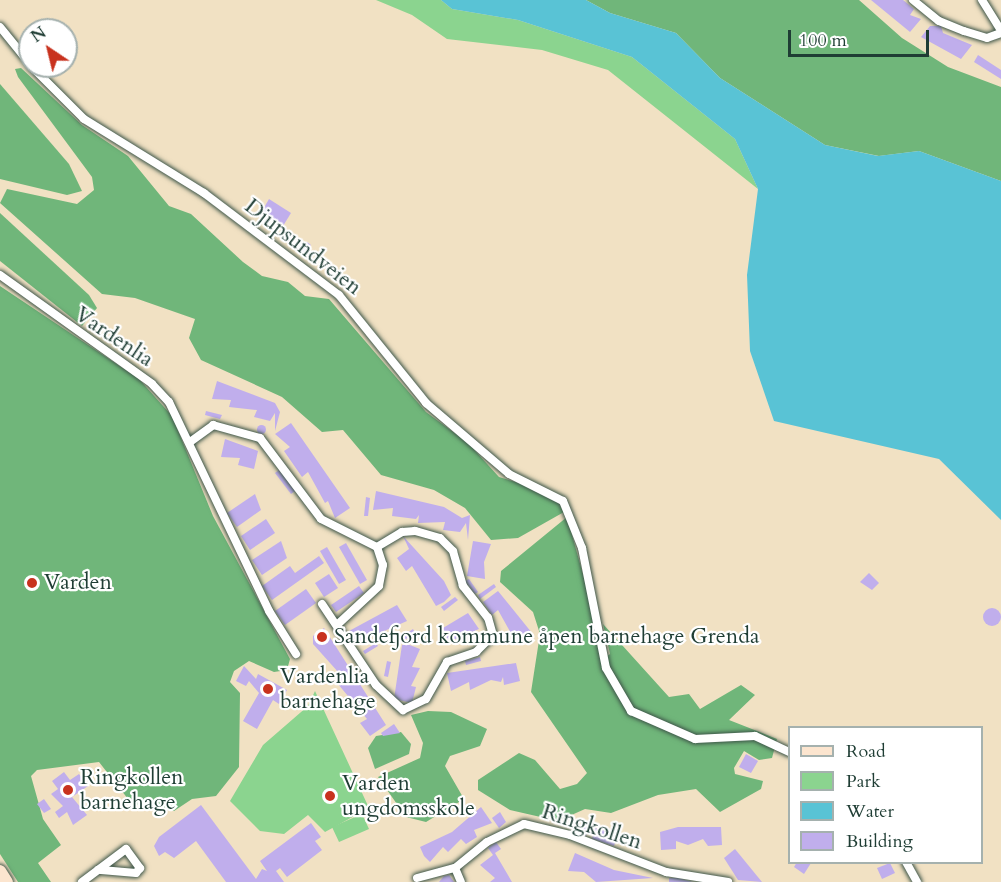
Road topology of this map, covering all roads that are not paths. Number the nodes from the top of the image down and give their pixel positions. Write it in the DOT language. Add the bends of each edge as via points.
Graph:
graph roads {
  1 [pos="913,0"];
  2 [pos="982,0"];
  3 [pos="0,27"];
  4 [pos="1001,32"];
  5 [pos="18,49"];
  6 [pos="44,78"];
  7 [pos="0,275"];
  8 [pos="190,442"];
  9 [pos="377,547"];
  10 [pos="322,604"];
  11 [pos="337,624"];
  12 [pos="296,654"];
  13 [pos="788,752"];
  14 [pos="907,864"];
  15 [pos="455,868"];
  16 [pos="98,870"];
  17 [pos="0,871"];
  18 [pos="417,878"];
  19 [pos="7,882"];
  20 [pos="82,882"];
  21 [pos="461,882"];
  22 [pos="728,882"];
  23 [pos="917,882"];
  1 -- 4 [label="street" via="939,21 964,31 987,38"];
  2 -- 4 [label="street"];
  3 -- 5 [label="street, Djupsundveien"];
  6 -- 13 [label="street, Djupsundveien" via="84,119 204,193 339,295 426,404 509,474 563,501 582,548 606,668 631,711 695,739 755,736"];
  7 -- 8 [label="street, Vardenlia" via="152,384 176,411"];
  8 -- 9 [label="street" via="213,425 260,438 321,519"];
  8 -- 12 [label="street, Vardenlia" via="269,610"];
  9 -- 11 [label="street" via="382,565 379,586"];
  9 -- 11 [label="street" via="402,532 440,538 453,551 463,586 488,618 493,635 476,652 447,662 426,699 402,710 376,685"];
  10 -- 11 [label="street"];
  14 -- 23 [label="street"];
  15 -- 18 [label="street, Ringkollen"];
  15 -- 21 [label="street"];
  15 -- 22 [label="street, Ringkollen" via="487,842 524,825 570,835 666,872"];
  16 -- 16 [label="street" via="136,873 140,868 126,849"];
  16 -- 20 [label="street"];
  17 -- 19 [label="street"];
}
